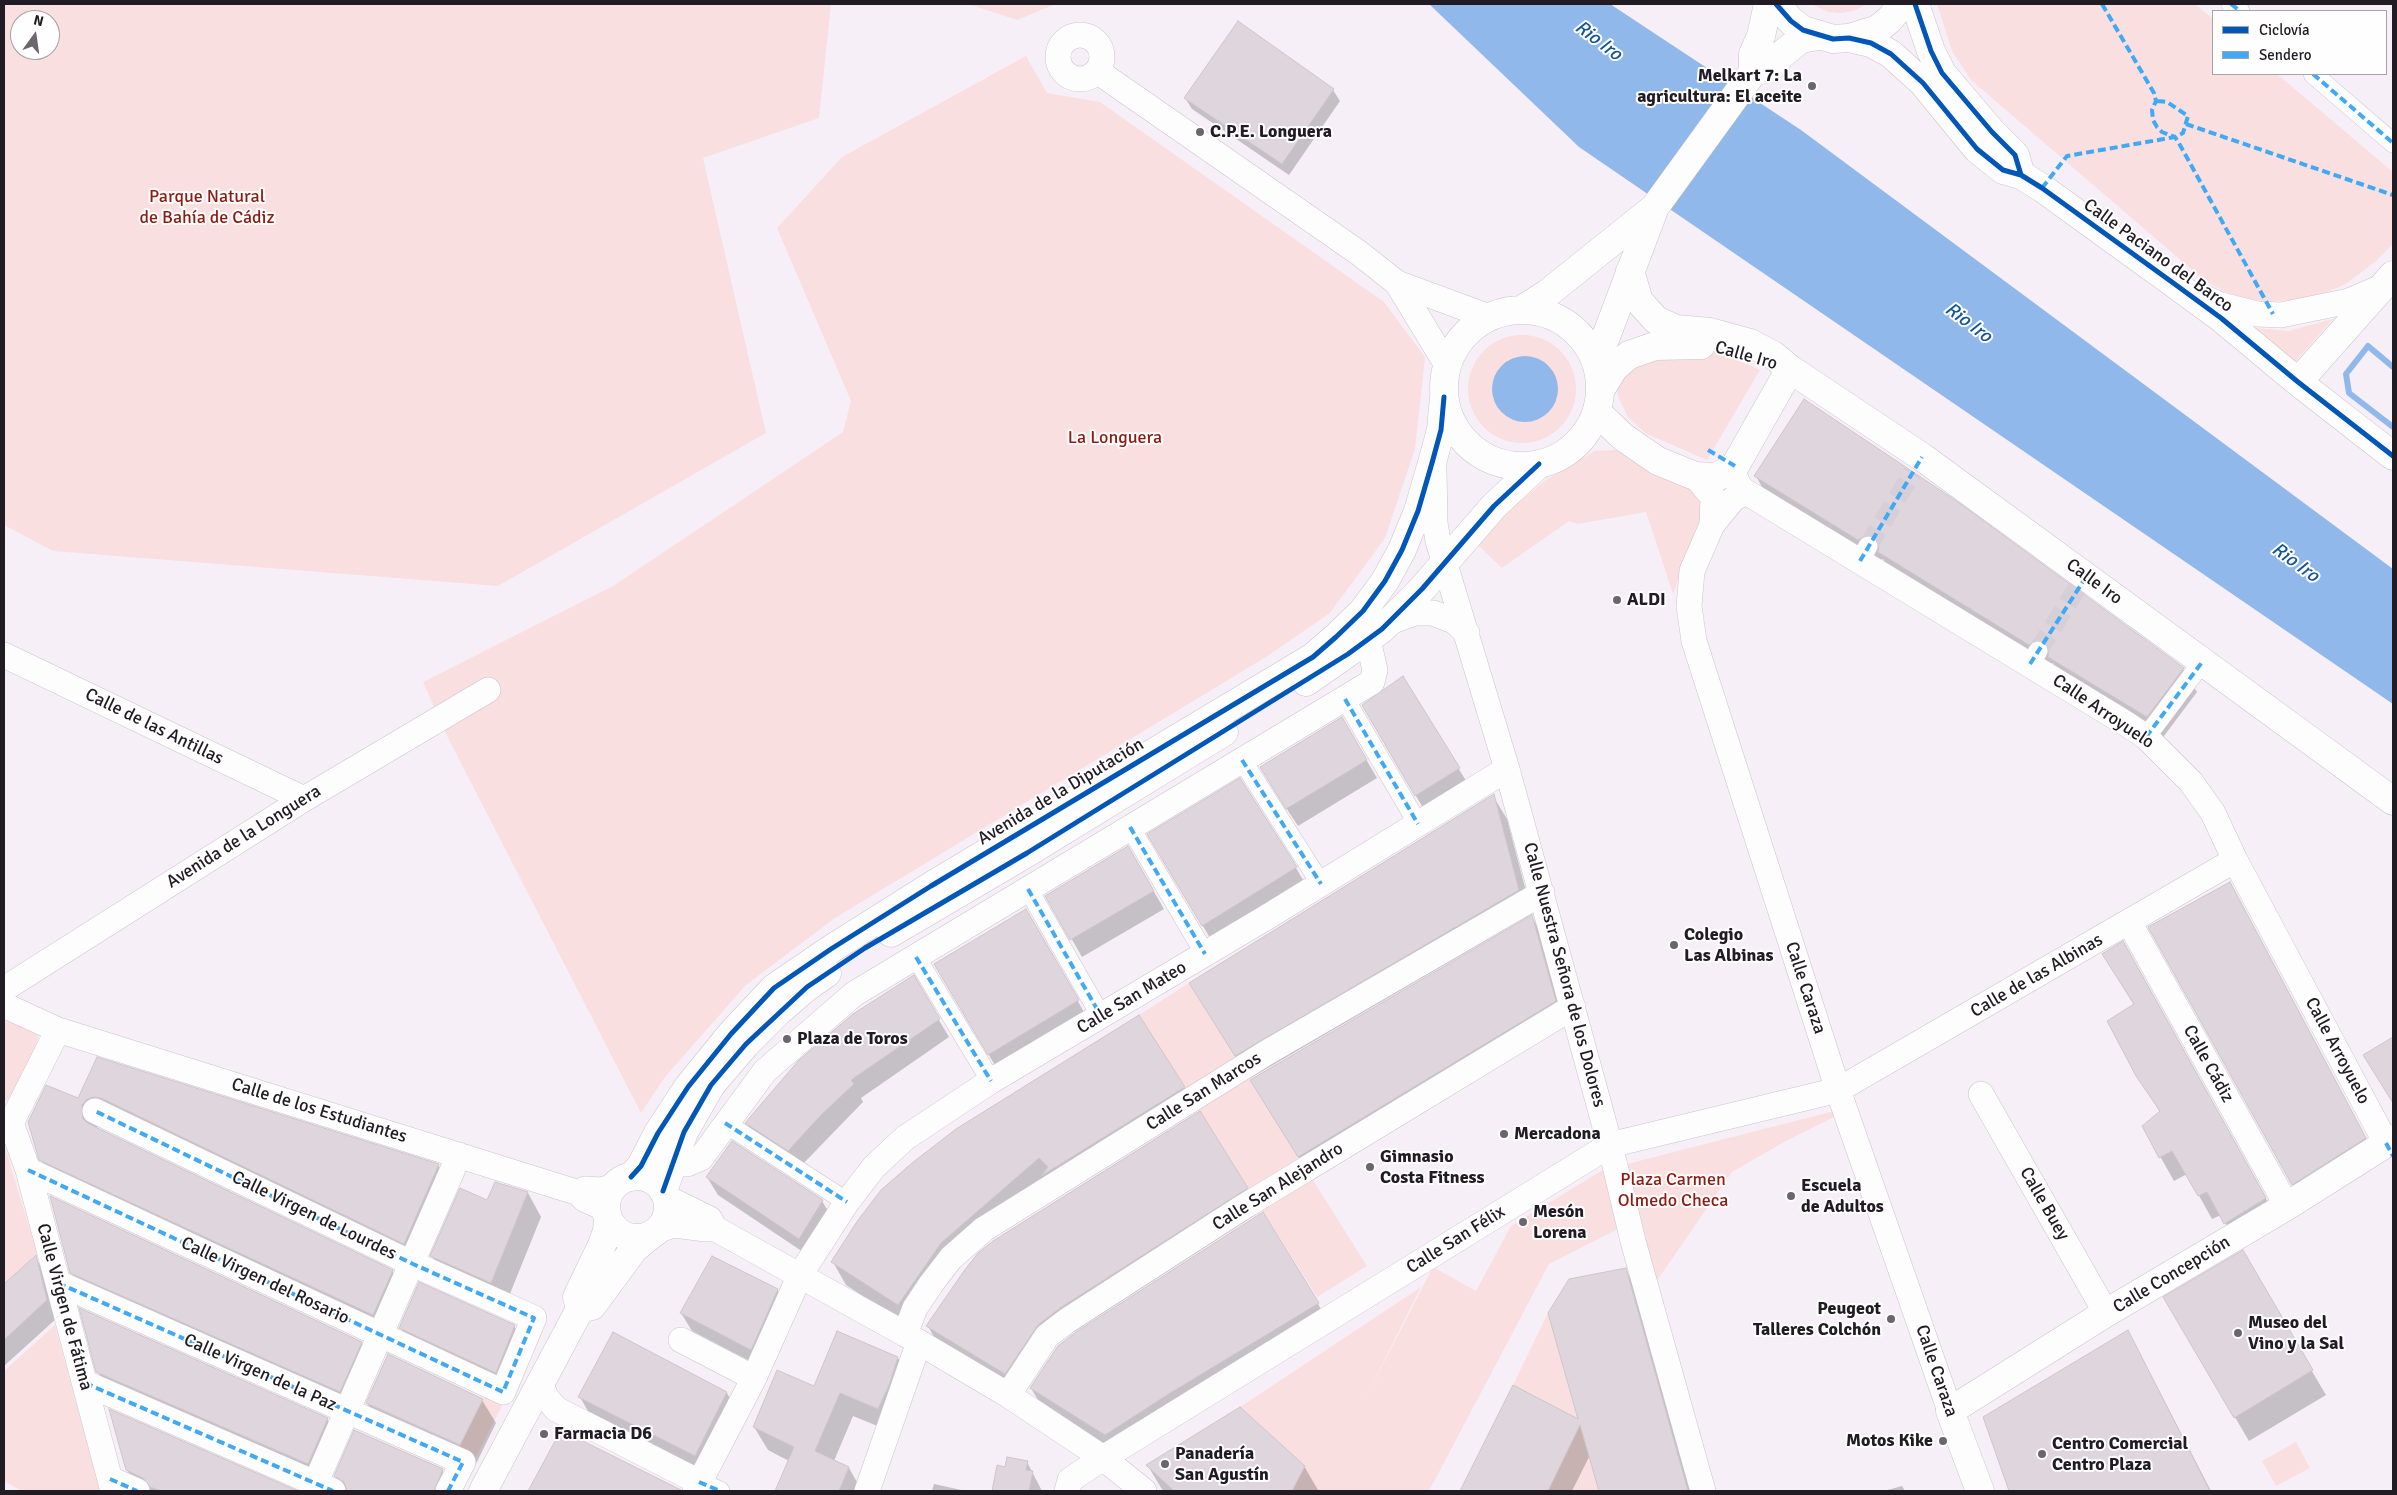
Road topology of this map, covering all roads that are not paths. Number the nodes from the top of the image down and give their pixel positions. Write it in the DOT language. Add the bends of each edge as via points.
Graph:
graph roads {
  1 [pos="1768,4"];
  2 [pos="1776,4"];
  3 [pos="1902,4"];
  4 [pos="1915,4"];
  5 [pos="1818,36"];
  6 [pos="1849,38"];
  7 [pos="1097,71"];
  8 [pos="1753,72"];
  9 [pos="2314,75"];
  10 [pos="2393,143"];
  11 [pos="2022,175"];
  12 [pos="1655,207"];
  13 [pos="1630,271"];
  14 [pos="2389,281"];
  15 [pos="1397,283"];
  16 [pos="2176,285"];
  17 [pos="1521,310"];
  18 [pos="1489,317"];
  19 [pos="1447,365"];
  20 [pos="1790,369"];
  21 [pos="2298,382"];
  22 [pos="1598,388"];
  23 [pos="1444,397"];
  24 [pos="1434,454"];
  25 [pos="2393,456"];
  26 [pos="1539,464"];
  27 [pos="1736,466"];
  28 [pos="1695,476"];
  29 [pos="1746,492"];
  30 [pos="1712,525"];
  31 [pos="1445,562"];
  32 [pos="1390,622"];
  33 [pos="1467,633"];
  34 [pos="1368,640"];
  35 [pos="4,655"];
  36 [pos="2203,661"];
  37 [pos="488,690"];
  38 [pos="1345,699"];
  39 [pos="2146,737"];
  40 [pos="1242,760"];
  41 [pos="1508,769"];
  42 [pos="304,799"];
  43 [pos="2392,804"];
  44 [pos="1418,824"];
  45 [pos="1130,827"];
  46 [pos="2235,860"];
  47 [pos="1321,884"];
  48 [pos="1028,888"];
  49 [pos="1542,894"];
  50 [pos="2128,922"];
  51 [pos="1205,954"];
  52 [pos="916,957"];
  53 [pos="4,989"];
  54 [pos="4,1005"];
  55 [pos="1573,1007"];
  56 [pos="1101,1016"];
  57 [pos="58,1030"];
  58 [pos="991,1082"];
  59 [pos="1838,1090"];
  60 [pos="1981,1094"];
  61 [pos="95,1112"];
  62 [pos="7,1122"];
  63 [pos="725,1123"];
  64 [pos="1610,1145"];
  65 [pos="2391,1146"];
  66 [pos="459,1155"];
  67 [pos="672,1162"];
  68 [pos="28,1170"];
  69 [pos="624,1181"];
  70 [pos="579,1193"];
  71 [pos="665,1195"];
  72 [pos="847,1202"];
  73 [pos="2288,1206"];
  74 [pos="608,1215"];
  75 [pos="714,1228"];
  76 [pos="654,1232"];
  77 [pos="413,1264"];
  78 [pos="800,1275"];
  79 [pos="58,1283"];
  80 [pos="580,1309"];
  81 [pos="2106,1313"];
  82 [pos="382,1335"];
  83 [pos="912,1338"];
  84 [pos="681,1340"];
  85 [pos="754,1378"];
  86 [pos="85,1383"];
  87 [pos="541,1384"];
  88 [pos="503,1392"];
  89 [pos="1008,1395"];
  90 [pos="348,1411"];
  91 [pos="1950,1411"];
  92 [pos="1068,1436"];
  93 [pos="1103,1458"];
  94 [pos="112,1485"];
  95 [pos="1069,1486"];
  96 [pos="705,1488"];
  97 [pos="320,1489"];
  98 [pos="137,1491"];
  99 [pos="448,1491"];
  100 [pos="483,1491"];
  101 [pos="867,1491"];
  102 [pos="1144,1491"];
  103 [pos="1703,1491"];
  104 [pos="1980,1491"];
  1 -- 8 [label="main road" via="1753,54"];
  2 -- 5 [label="main road" via="1790,21"];
  3 -- 6 [label="main road" via="1878,28"];
  4 -- 11 [label="main road" via="1942,73 2015,155"];
  5 -- 6 [label="main road"];
  5 -- 8 [label="main road" via="1801,39 1770,68"];
  6 -- 11 [label="main road, Calle Paciano del Barco" via="1891,54 1923,83 1977,149 2003,170"];
  7 -- 15 [label="street" via="1359,253"];
  8 -- 12 [label="main road"];
  9 -- 10 [label="street"];
  11 -- 16 [label="main road, Calle Paciano del Barco"];
  12 -- 13 [label="main road"];
  12 -- 17 [label="main road" via="1548,293"];
  13 -- 20 [label="main road, Calle Iro" via="1639,301 1656,320 1676,329 1710,332 1750,343"];
  13 -- 22 [label="main road"];
  14 -- 16 [label="street" via="2349,301 2281,315 2257,314 2222,305"];
  14 -- 21 [label="main road"];
  15 -- 18 [label="street"];
  15 -- 19 [label="street"];
  16 -- 21 [label="main road, Calle Paciano del Barco"];
  17 -- 18 [label="main road"];
  17 -- 22 [label="main road" via="1545,314 1567,325 1590,348"];
  18 -- 19 [label="main road" via="1463,336"];
  19 -- 23 [label="main road"];
  20 -- 22 [label="main road, Calle Iro" via="1705,345 1655,346 1629,355"];
  20 -- 27 [label="main road, Calle Iro"];
  20 -- 36 [label="main road, Calle Iro" via="1918,465"];
  21 -- 25 [label="main road, Calle Paciano del Barco"];
  22 -- 26 [label="main road" via="1590,427 1569,451"];
  22 -- 28 [label="main road" via="1623,437 1658,461"];
  23 -- 24 [label="main road, Avenida de la Diputación"];
  23 -- 26 [label="main road" via="1454,428 1476,452 1506,465"];
  24 -- 31 [label="street, Calle Nuestra Señora de los Dolores" via="1435,522"];
  24 -- 69 [label="main road, Avenida de la Diputación" via="1418,511 1402,550 1363,611 1336,637 1313,657 931,886 774,988 688,1087 641,1166"];
  26 -- 31 [label="main road, Avenida de la Diputación" via="1494,506"];
  27 -- 28 [label="main road" via="1717,477"];
  27 -- 29 [label="street" via="1736,481"];
  28 -- 30 [label="street" via="1713,497"];
  29 -- 30 [label="street, Calle Caraza" via="1733,499"];
  29 -- 39 [label="street, Calle Arroyuelo" via="1864,554 2034,657"];
  30 -- 59 [label="street, Calle Caraza" via="1692,571 1689,606 1694,641"];
  31 -- 32 [label="main road, Avenida de la Diputación"];
  31 -- 33 [label="street, Calle Nuestra Señora de los Dolores"];
  32 -- 33 [label="street" via="1415,614 1433,613 1454,621"];
  32 -- 34 [label="main road, Avenida de la Diputación"];
  33 -- 41 [label="street, Calle Nuestra Señora de los Dolores"];
  34 -- 38 [label="street" via="1375,676 1372,682"];
  34 -- 67 [label="main road, Avenida de la Diputación" via="1325,670 807,986 746,1044 711,1085 684,1132"];
  35 -- 42 [label="street, Calle de las Antillas"];
  36 -- 39 [label="street"];
  36 -- 43 [label="main road, Calle Iro"];
  37 -- 42 [label="street, Avenida de la Longuera"];
  38 -- 40 [label="street"];
  38 -- 44 [label="street"];
  39 -- 46 [label="street, Calle Arroyuelo" via="2191,782 2214,813"];
  40 -- 45 [label="street"];
  40 -- 47 [label="street"];
  41 -- 44 [label="street, Calle San Mateo"];
  41 -- 49 [label="street, Calle Nuestra Señora de los Dolores"];
  42 -- 53 [label="street, Avenida de la Longuera"];
  44 -- 47 [label="street, Calle San Mateo"];
  45 -- 48 [label="street"];
  45 -- 51 [label="street"];
  46 -- 50 [label="street, Calle de las Albinas"];
  46 -- 65 [label="street, Calle Arroyuelo"];
  47 -- 51 [label="street, Calle San Mateo"];
  48 -- 52 [label="street"];
  48 -- 56 [label="street"];
  49 -- 55 [label="street, Calle Nuestra Señora de los Dolores"];
  49 -- 83 [label="street, Calle San Marcos" via="1266,1053 984,1229 951,1258 930,1284 916,1308"];
  50 -- 59 [label="street, Calle de las Albinas"];
  50 -- 73 [label="street, Calle Cádiz"];
  51 -- 56 [label="street, Calle San Mateo"];
  52 -- 58 [label="street"];
  52 -- 63 [label="street" via="854,994 813,1028 765,1071"];
  54 -- 57 [label="street, Calle de los Estudiantes"];
  55 -- 64 [label="street, Calle Nuestra Señora de los Dolores"];
  55 -- 89 [label="street, Calle San Alejandro" via="1240,1210 1068,1320 1047,1336"];
  56 -- 58 [label="street, Calle San Mateo"];
  57 -- 62 [label="street"];
  57 -- 66 [label="street, Calle de los Estudiantes"];
  58 -- 72 [label="street, Calle San Mateo" via="905,1138 874,1167"];
  59 -- 64 [label="street, Calle San Félix"];
  59 -- 91 [label="street, Calle Caraza"];
  60 -- 81 [label="street, Calle Buey"];
  61 -- 77 [label="street, Calle Virgen de Lourdes"];
  62 -- 68 [label="street, Calle Virgen de Fátima"];
  63 -- 67 [label="street" via="701,1158 687,1164"];
  63 -- 72 [label="street"];
  64 -- 93 [label="street, Calle San Félix"];
  64 -- 103 [label="street, Calle Nuestra Señora de los Dolores" via="1633,1241"];
  65 -- 73 [label="main road, Calle Concepción"];
  66 -- 70 [label="street, Calle de los Estudiantes"];
  66 -- 77 [label="street"];
  67 -- 71 [label="main road, Avenida de la Diputación"];
  68 -- 79 [label="street, Calle Virgen de Fátima"];
  68 -- 82 [label="street, Calle Virgen del Rosario"];
  69 -- 70 [label="street, Calle de los Estudiantes" via="602,1190 585,1189"];
  69 -- 71 [label="main road" via="653,1180"];
  69 -- 74 [label="main road" via="607,1200"];
  70 -- 74 [label="street, Calle de los Estudiantes" via="602,1206"];
  71 -- 75 [label="street" via="710,1219"];
  71 -- 76 [label="main road" via="667,1216"];
  72 -- 78 [label="street, Calle San Mateo"];
  73 -- 81 [label="main road, Calle Concepción"];
  74 -- 76 [label="main road" via="618,1231 625,1235 642,1237"];
  74 -- 80 [label="main road" via="607,1232 577,1297"];
  75 -- 76 [label="street" via="674,1225"];
  75 -- 78 [label="street"];
  76 -- 80 [label="main road" via="634,1249 592,1306"];
  77 -- 82 [label="street"];
  77 -- 88 [label="street, Calle Virgen de Lourdes" via="534,1318"];
  78 -- 83 [label="street"];
  78 -- 85 [label="street, Calle San Mateo"];
  79 -- 86 [label="street, Calle Virgen de Fátima"];
  79 -- 90 [label="street, Calle Virgen de la Paz"];
  80 -- 87 [label="main road"];
  81 -- 91 [label="main road, Calle Concepción"];
  82 -- 88 [label="street, Calle Virgen del Rosario"];
  82 -- 90 [label="street"];
  83 -- 89 [label="street"];
  83 -- 101 [label="street, Calle San Marcos"];
  84 -- 85 [label="street"];
  85 -- 96 [label="street, Calle San Mateo"];
  86 -- 94 [label="street, Calle Virgen de Fátima"];
  86 -- 97 [label="street"];
  87 -- 96 [label="street" via="556,1409"];
  87 -- 100 [label="main road"];
  89 -- 92 [label="street"];
  90 -- 97 [label="street"];
  90 -- 99 [label="street, Calle Virgen de la Paz" via="463,1462"];
  91 -- 104 [label="main road, Calle Caraza"];
  92 -- 93 [label="street"];
  92 -- 95 [label="street" via="1070,1452 1066,1468"];
  93 -- 95 [label="street, Calle San Félix"];
  93 -- 102 [label="street"];
  94 -- 98 [label="street"];
}
